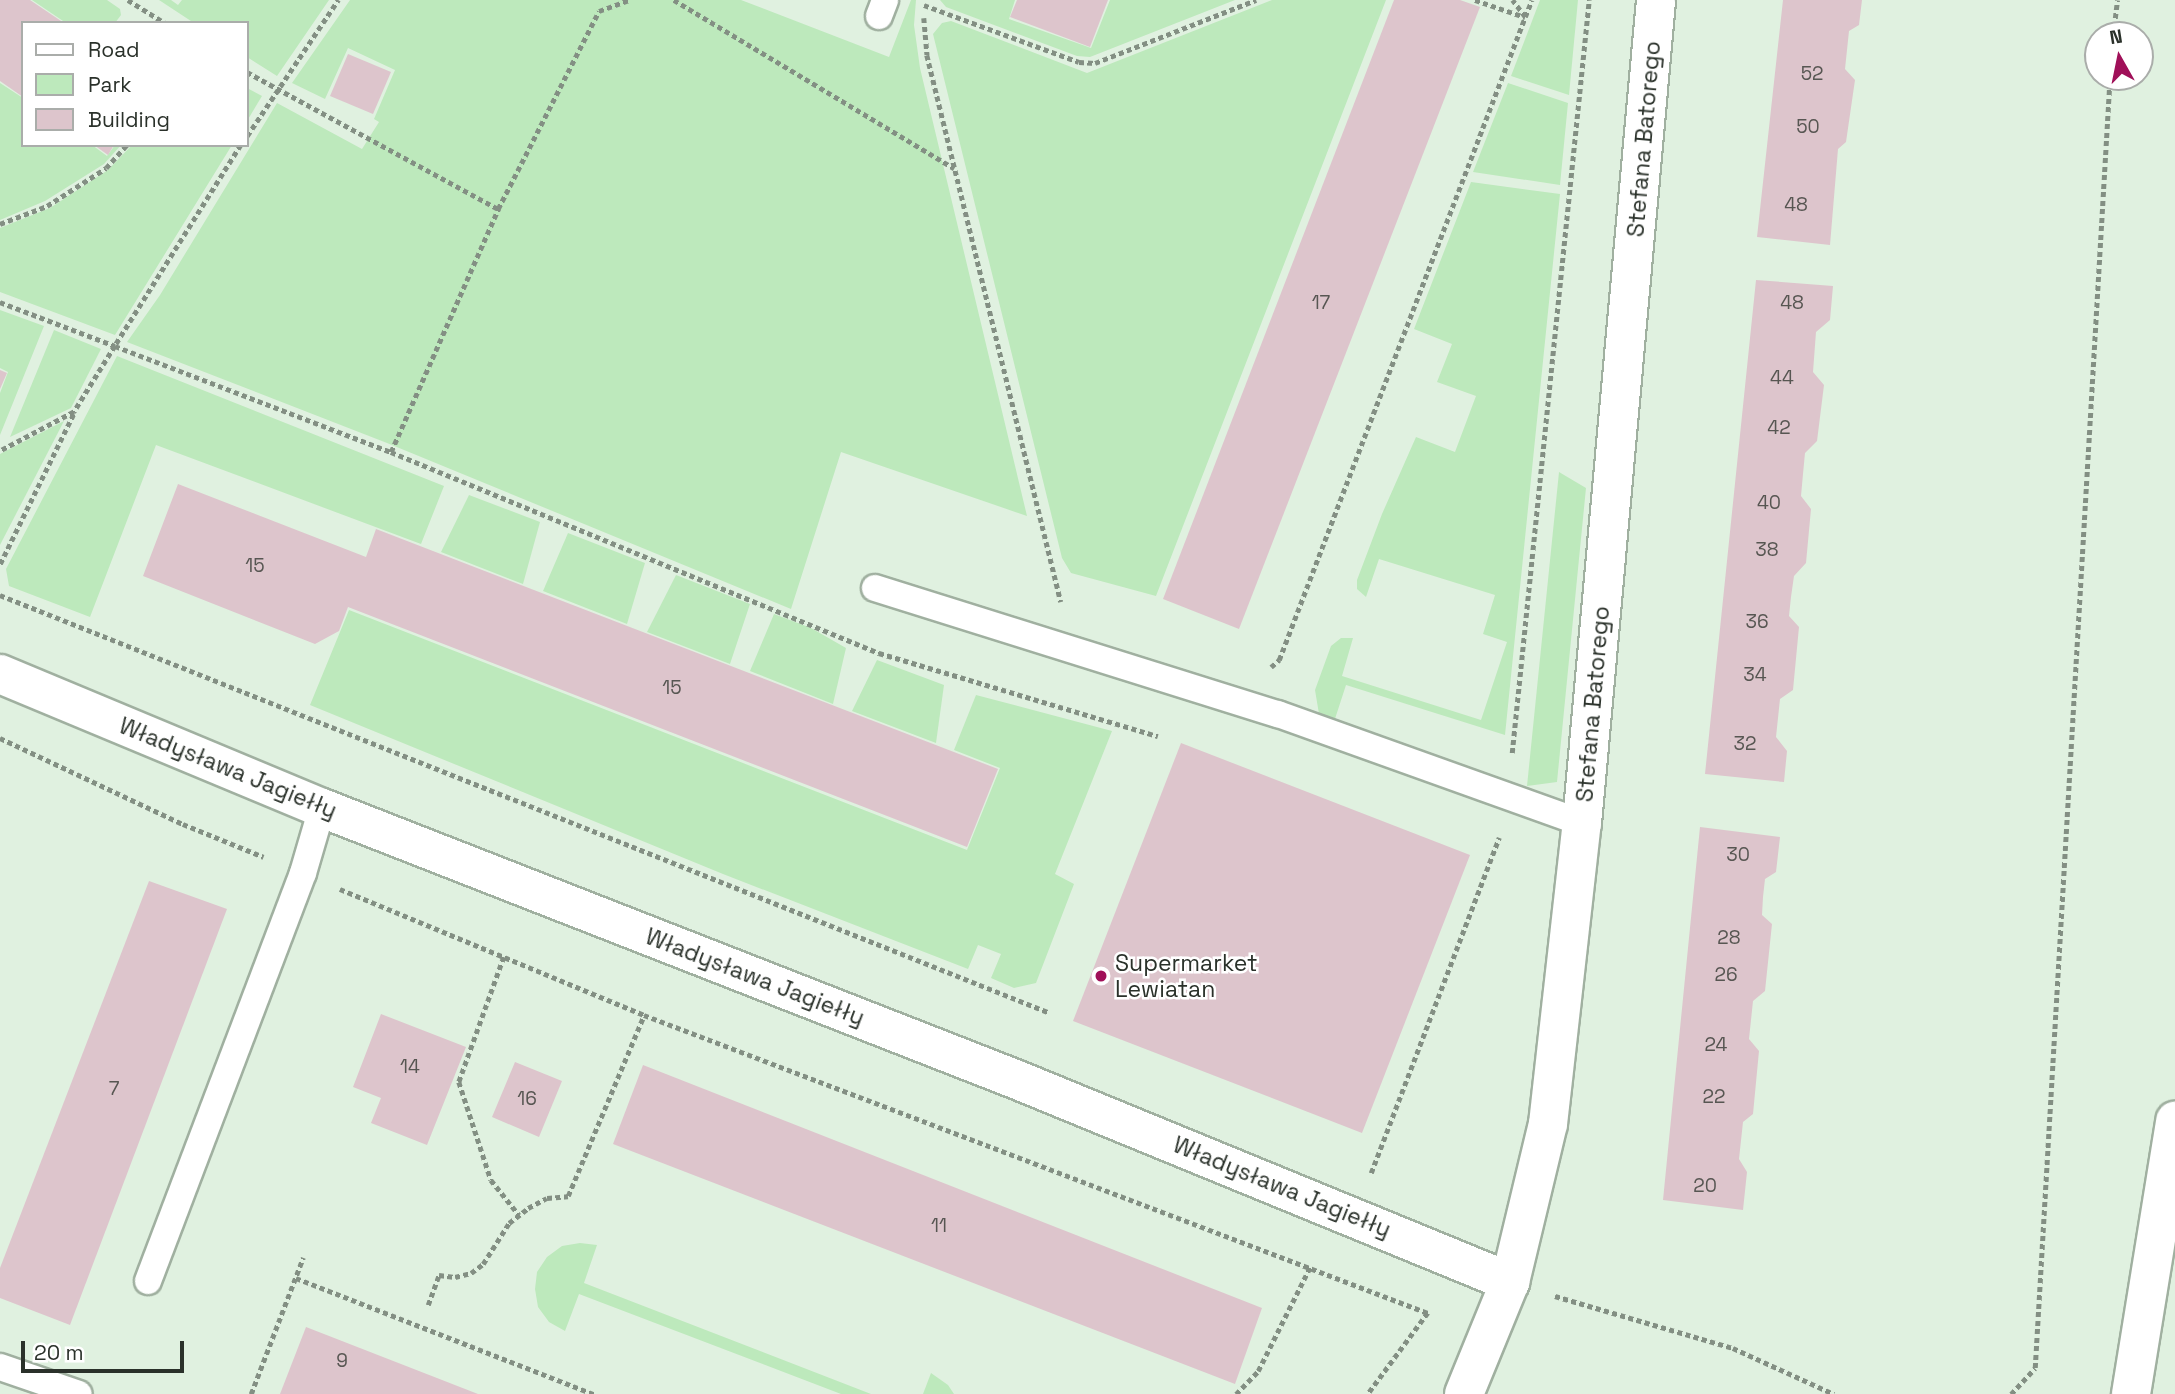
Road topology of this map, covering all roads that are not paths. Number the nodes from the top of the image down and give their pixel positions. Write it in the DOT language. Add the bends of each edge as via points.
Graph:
graph roads {
  1 [pos="1656,0"];
  2 [pos="875,588"];
  3 [pos="0,674"];
  4 [pos="322,807"];
  5 [pos="1582,823"];
  6 [pos="2175,1121"];
  7 [pos="148,1281"];
  8 [pos="1510,1282"];
  9 [pos="0,1367"];
  10 [pos="79,1394"];
  11 [pos="1464,1394"];
  12 [pos="2132,1394"];
  1 -- 5 [label="street, Stefana Batorego"];
  2 -- 5 [label="lane" via="1278,714"];
  3 -- 4 [label="street, Władysława Jagiełły"];
  4 -- 7 [label="lane" via="303,873"];
  4 -- 8 [label="street, Władysława Jagiełły" via="1020,1081"];
  5 -- 8 [label="street, Stefana Batorego" via="1548,1124"];
  6 -- 12 [label="street"];
  8 -- 11 [label="street, Stefana Batorego"];
  9 -- 10 [label="lane"];
}
